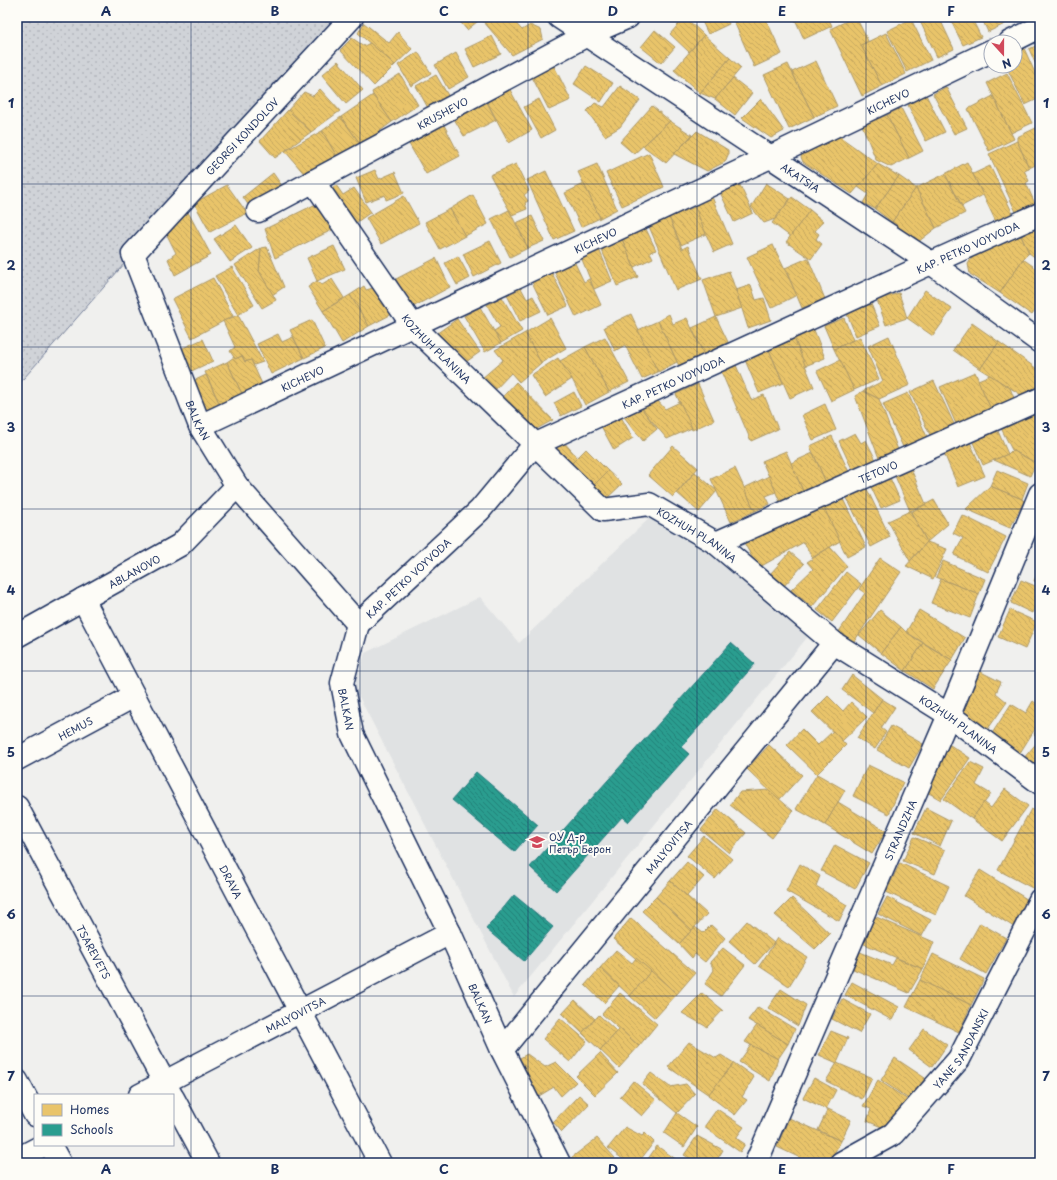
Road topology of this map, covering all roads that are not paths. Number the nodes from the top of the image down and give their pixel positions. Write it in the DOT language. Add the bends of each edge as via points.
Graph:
graph roads {
  1 [pos="352,17"];
  2 [pos="559,17"];
  3 [pos="628,17"];
  4 [pos="1040,27"];
  5 [pos="587,35"];
  6 [pos="1023,36"];
  7 [pos="983,55"];
  8 [pos="770,157"];
  9 [pos="313,181"];
  10 [pos="258,211"];
  11 [pos="1040,214"];
  12 [pos="133,254"];
  13 [pos="931,263"];
  14 [pos="413,326"];
  15 [pos="1040,342"];
  16 [pos="1040,398"];
  17 [pos="200,426"];
  18 [pos="534,445"];
  19 [pos="237,486"];
  20 [pos="1040,494"];
  21 [pos="716,543"];
  22 [pos="83,599"];
  23 [pos="358,624"];
  24 [pos="17,636"];
  25 [pos="834,643"];
  26 [pos="134,696"];
  27 [pos="948,715"];
  28 [pos="17,759"];
  29 [pos="1040,783"];
  30 [pos="17,808"];
  31 [pos="1040,900"];
  32 [pos="450,933"];
  33 [pos="300,1011"];
  34 [pos="502,1050"];
  35 [pos="17,1080"];
  36 [pos="170,1092"];
  37 [pos="150,1094"];
  38 [pos="174,1099"];
  39 [pos="34,1113"];
  40 [pos="42,1146"];
  41 [pos="51,1146"];
  42 [pos="17,1159"];
  43 [pos="60,1163"];
  44 [pos="208,1163"];
  45 [pos="380,1163"];
  46 [pos="559,1163"];
  47 [pos="756,1163"];
  48 [pos="841,1163"];
  1 -- 12 [label="street, GEORGI KONDOLOV"];
  2 -- 5 [label="street, AKATSIA"];
  3 -- 5 [label="street, KRUSHEVO"];
  4 -- 6 [label="street"];
  5 -- 8 [label="street, AKATSIA"];
  5 -- 9 [label="street, KRUSHEVO"];
  7 -- 8 [label="street, KICHEVO"];
  8 -- 13 [label="street, AKATSIA"];
  8 -- 14 [label="street, KICHEVO"];
  9 -- 10 [label="street, KRUSHEVO"];
  9 -- 14 [label="street, KOZHUH PLANINA"];
  11 -- 13 [label="street, KAP. PETKO VOYVODA"];
  12 -- 17 [label="street, BALKAN"];
  13 -- 15 [label="street, AKATSIA"];
  13 -- 18 [label="street, KAP. PETKO VOYVODA"];
  14 -- 17 [label="street, KICHEVO"];
  14 -- 18 [label="street, KOZHUH PLANINA"];
  16 -- 21 [label="street, TETOVO"];
  17 -- 19 [label="street, BALKAN"];
  18 -- 21 [label="street, KOZHUH PLANINA" via="602,510 649,504"];
  18 -- 23 [label="street, KAP. PETKO VOYVODA" via="480,510"];
  19 -- 22 [label="street, ABLANOVO" via="180,545"];
  19 -- 23 [label="street, BALKAN"];
  20 -- 27 [label="street, STRANDZHA"];
  21 -- 25 [label="street, KOZHUH PLANINA"];
  22 -- 24 [label="street, ABLANOVO"];
  22 -- 26 [label="street, DRAVA"];
  23 -- 32 [label="street, BALKAN" via="342,683 352,734"];
  25 -- 27 [label="street, KOZHUH PLANINA"];
  25 -- 34 [label="street, MALYOVITSA"];
  26 -- 28 [label="street, HEMUS"];
  26 -- 33 [label="street, DRAVA"];
  27 -- 29 [label="street, KOZHUH PLANINA"];
  27 -- 47 [label="street, STRANDZHA"];
  30 -- 36 [label="street, TSAREVETS"];
  31 -- 48 [label="street, YANE SANDANSKI" via="959,1059 893,1134"];
  32 -- 33 [label="street, MALYOVITSA"];
  32 -- 34 [label="street, BALKAN"];
  33 -- 36 [label="street, MALYOVITSA"];
  33 -- 45 [label="street, DRAVA"];
  34 -- 46 [label="street, BALKAN"];
  35 -- 39 [label="street"];
  36 -- 37 [label="street, MALYOVITSA"];
  38 -- 44 [label="street, TSAREVETS"];
  40 -- 42 [label="street"];
  41 -- 43 [label="street"];
}
